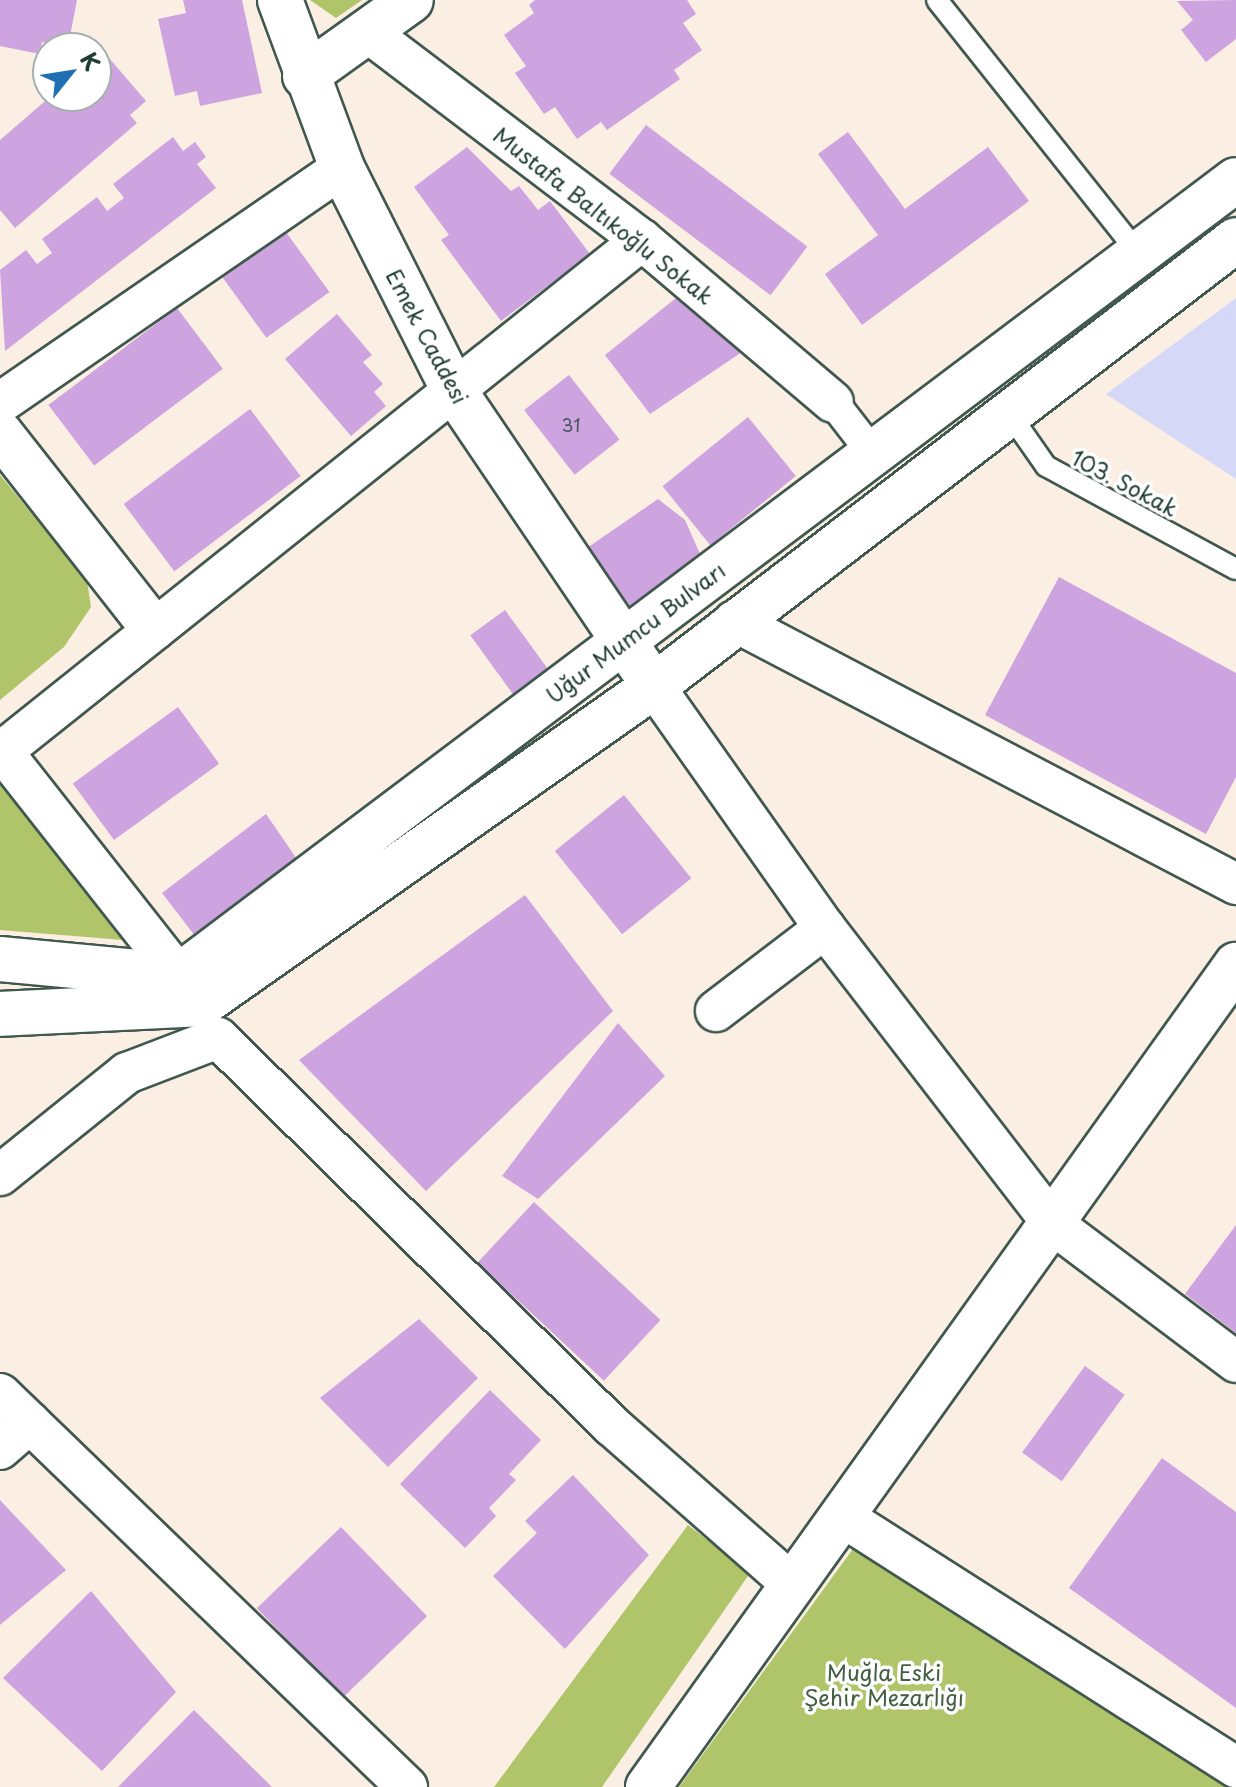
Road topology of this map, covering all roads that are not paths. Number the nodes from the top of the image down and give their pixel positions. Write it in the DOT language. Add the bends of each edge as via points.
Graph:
graph roads {
  1 [pos="280,0"];
  2 [pos="411,0"];
  3 [pos="937,0"];
  4 [pos="369,33"];
  5 [pos="305,76"];
  6 [pos="342,168"];
  7 [pos="1236,180"];
  8 [pos="642,240"];
  9 [pos="1236,240"];
  10 [pos="1139,254"];
  11 [pos="453,389"];
  12 [pos="833,402"];
  13 [pos="0,403"];
  14 [pos="1011,416"];
  15 [pos="0,433"];
  16 [pos="874,455"];
  17 [pos="1236,569"];
  18 [pos="734,621"];
  19 [pos="153,628"];
  20 [pos="626,639"];
  21 [pos="654,686"];
  22 [pos="1,752"];
  23 [pos="1236,884"];
  24 [pos="825,928"];
  25 [pos="0,959"];
  26 [pos="1236,965"];
  27 [pos="179,976"];
  28 [pos="716,1011"];
  29 [pos="0,1014"];
  30 [pos="0,1175"];
  31 [pos="1053,1224"];
  32 [pos="1236,1362"];
  33 [pos="0,1394"];
  34 [pos="30,1423"];
  35 [pos="0,1449"];
  36 [pos="843,1517"];
  37 [pos="793,1585"];
  38 [pos="1236,1767"];
  39 [pos="407,1787"];
  40 [pos="648,1787"];
  1 -- 5 [label="main road, Emek Caddesi"];
  2 -- 4 [label="main road"];
  3 -- 10 [label="lane"];
  4 -- 5 [label="main road"];
  4 -- 8 [label="street, Mustafa Baltıkoğlu Sokak"];
  5 -- 6 [label="main road, Emek Caddesi"];
  6 -- 11 [label="main road, Emek Caddesi"];
  6 -- 13 [label="street"];
  7 -- 10 [label="main road, Uğur Mumcu Bulvarı"];
  8 -- 11 [label="street"];
  8 -- 12 [label="street, Mustafa Baltıkoğlu Sokak"];
  9 -- 14 [label="main road"];
  10 -- 16 [label="main road, Uğur Mumcu Bulvarı"];
  11 -- 19 [label="street"];
  11 -- 20 [label="main road, Emek Caddesi"];
  12 -- 16 [label="street"];
  14 -- 17 [label="lane, 103. Sokak" via="1046,466"];
  14 -- 18 [label="main road"];
  15 -- 19 [label="main road"];
  16 -- 20 [label="main road, Uğur Mumcu Bulvarı"];
  18 -- 21 [label="main road"];
  18 -- 23 [label="street"];
  19 -- 22 [label="street"];
  20 -- 21 [label="main road, Emek Caddesi"];
  20 -- 27 [label="main road, Uğur Mumcu Bulvarı"];
  21 -- 24 [label="street"];
  21 -- 29 [label="main road" via="202,1004"];
  22 -- 27 [label="street"];
  24 -- 28 [label="street"];
  24 -- 31 [label="street"];
  25 -- 27 [label="main road"];
  26 -- 31 [label="main road"];
  30 -- 37 [label="street" via="127,1073 218,1038 611,1425"];
  31 -- 32 [label="street"];
  31 -- 36 [label="main road"];
  33 -- 34 [label="street"];
  34 -- 35 [label="street"];
  34 -- 39 [label="street"];
  36 -- 37 [label="main road"];
  36 -- 38 [label="street"];
  37 -- 40 [label="main road"];
}
